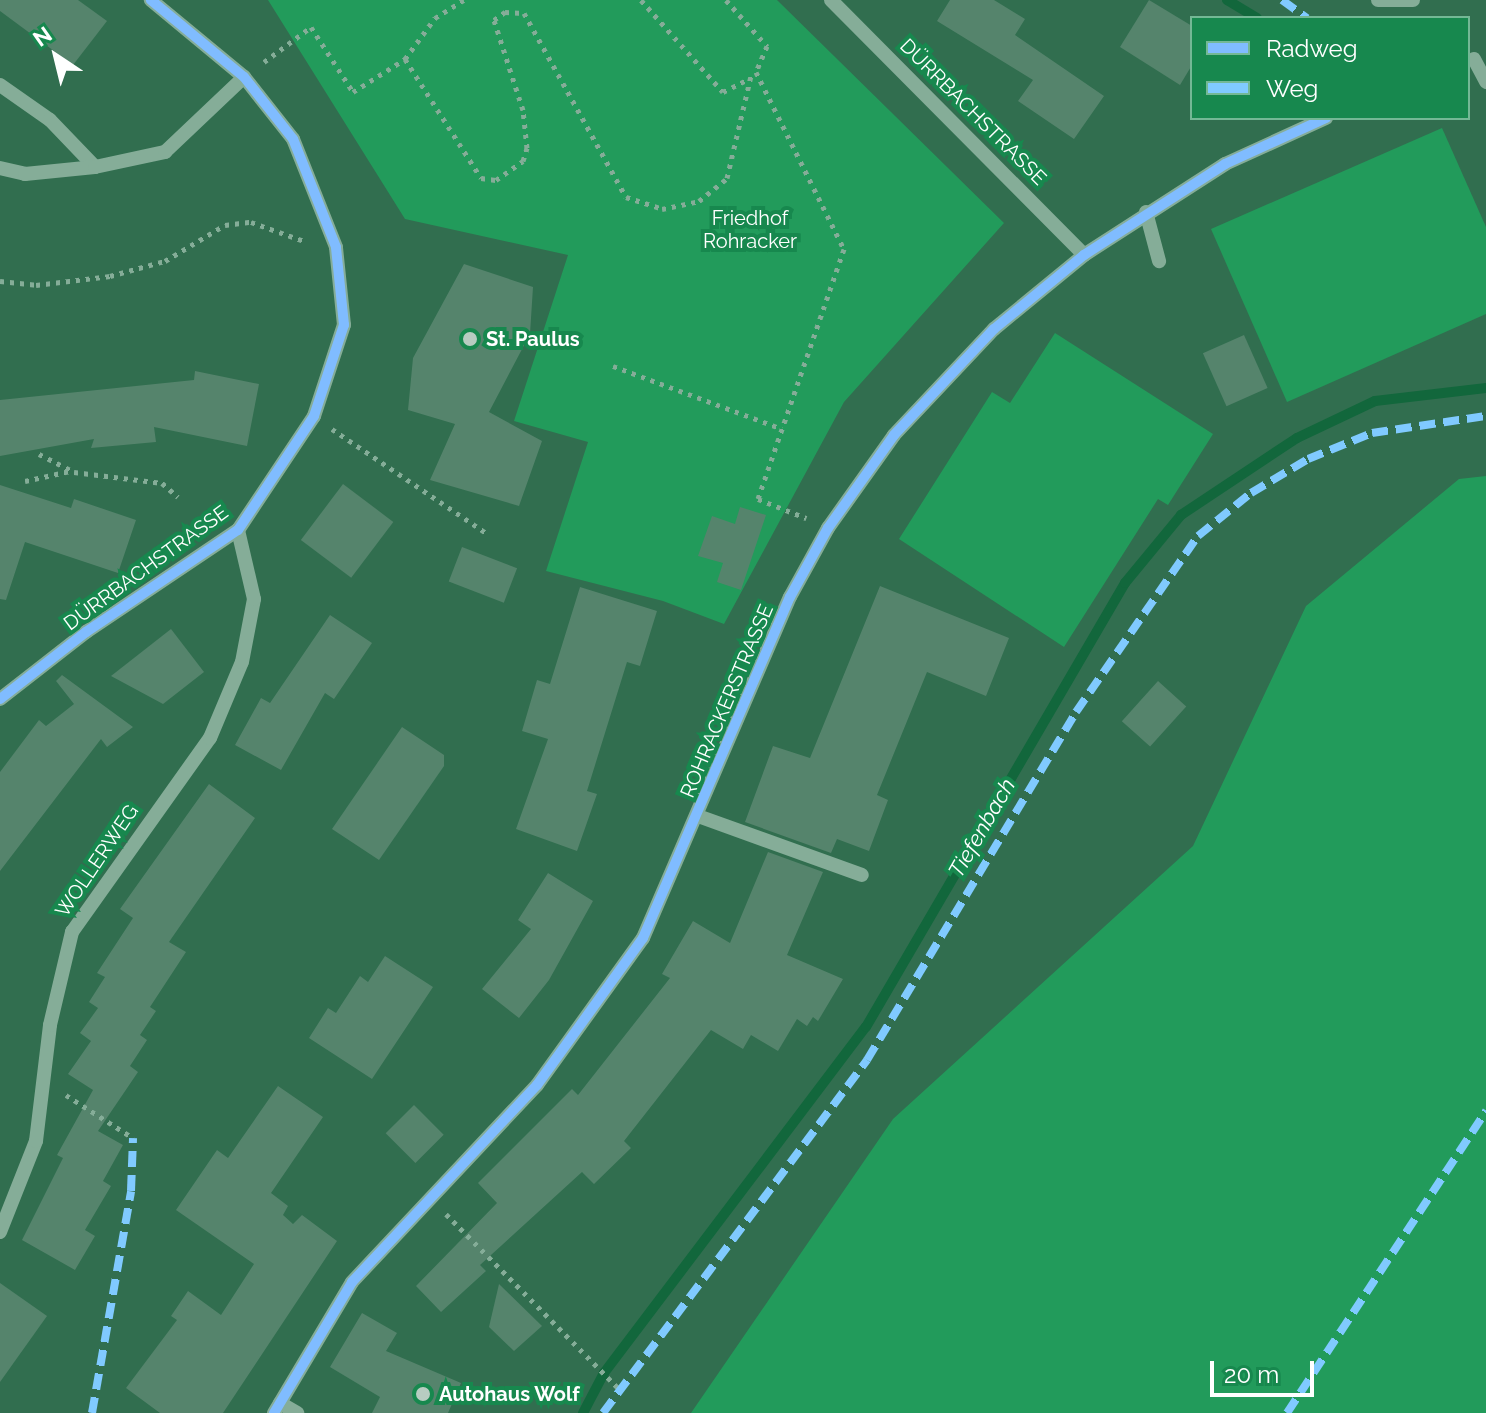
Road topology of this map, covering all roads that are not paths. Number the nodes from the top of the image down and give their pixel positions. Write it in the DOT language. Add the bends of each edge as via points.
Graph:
graph roads {
  1 [pos="151,0"];
  2 [pos="831,0"];
  3 [pos="1378,0"];
  4 [pos="1413,0"];
  5 [pos="1476,59"];
  6 [pos="244,77"];
  7 [pos="1486,82"];
  8 [pos="0,85"];
  9 [pos="1322,120"];
  10 [pos="95,167"];
  11 [pos="0,168"];
  12 [pos="1146,212"];
  13 [pos="1084,255"];
  14 [pos="1159,261"];
  15 [pos="238,530"];
  16 [pos="0,699"];
  17 [pos="698,816"];
  18 [pos="862,875"];
  19 [pos="0,1232"];
  20 [pos="277,1408"];
  21 [pos="297,1413"];
  1 -- 6 [label="street, DÜRRBACHSTRASSE"];
  2 -- 13 [label="street, DÜRRBACHSTRASSE"];
  3 -- 4 [label="street"];
  5 -- 7 [label="street"];
  6 -- 10 [label="street" via="165,152"];
  6 -- 15 [label="street, DÜRRBACHSTRASSE" via="293,139 336,247 344,325 314,416"];
  8 -- 10 [label="street" via="50,120"];
  9 -- 12 [label="street, ROHRACKERSTRASSE" via="1225,164"];
  10 -- 11 [label="street" via="25,174"];
  12 -- 13 [label="street, ROHRACKERSTRASSE"];
  12 -- 14 [label="street"];
  13 -- 17 [label="street, ROHRACKERSTRASSE" via="940,383 854,490 790,597"];
  15 -- 16 [label="street, DÜRRBACHSTRASSE" via="86,632"];
  15 -- 19 [label="street, WOLLERWEG" via="254,599 242,662 210,738 72,932 50,1025 36,1141"];
  17 -- 18 [label="street"];
  17 -- 20 [label="street, ROHRACKERSTRASSE" via="643,938 589,1017 537,1085 352,1282"];
  20 -- 21 [label="street"];
}
